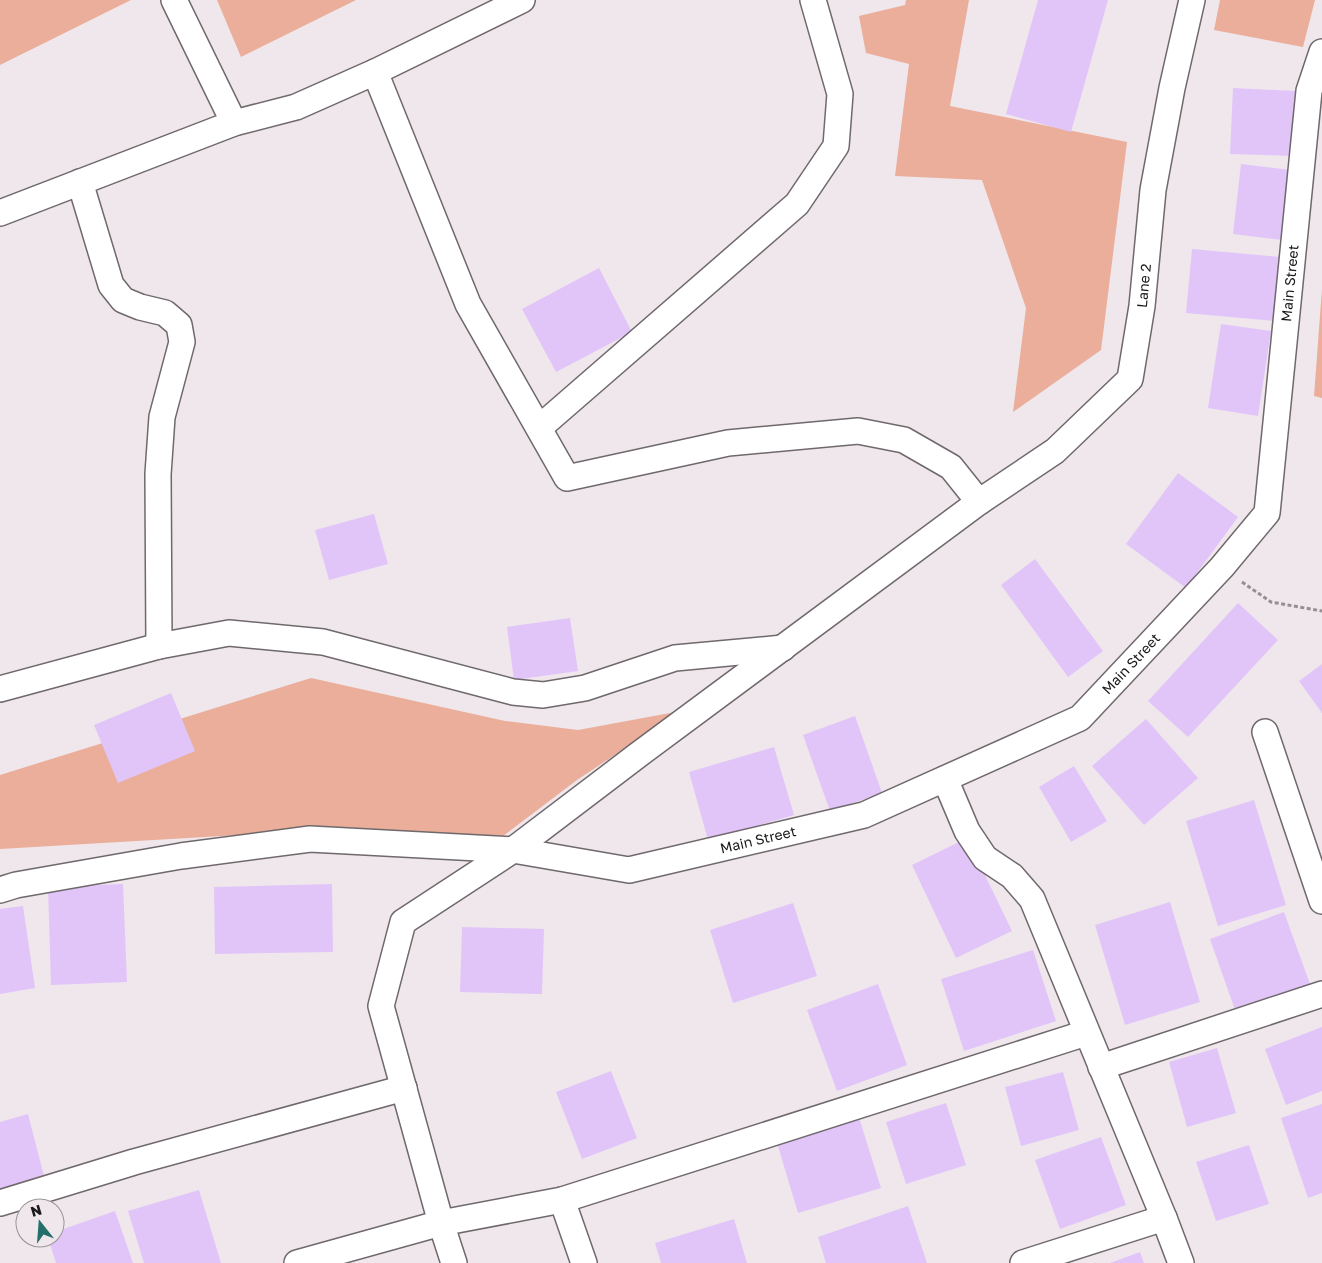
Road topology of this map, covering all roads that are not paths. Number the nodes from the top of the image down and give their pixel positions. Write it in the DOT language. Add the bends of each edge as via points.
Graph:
graph roads {
  1 [pos="174,0"];
  2 [pos="522,0"];
  3 [pos="814,0"];
  4 [pos="1192,0"];
  5 [pos="1322,52"];
  6 [pos="374,72"];
  7 [pos="234,123"];
  8 [pos="80,182"];
  9 [pos="0,213"];
  10 [pos="539,428"];
  11 [pos="979,502"];
  12 [pos="160,646"];
  13 [pos="783,648"];
  14 [pos="0,689"];
  15 [pos="1265,732"];
  16 [pos="945,779"];
  17 [pos="513,850"];
  18 [pos="0,890"];
  19 [pos="1322,901"];
  20 [pos="1322,994"];
  21 [pos="1086,1033"];
  22 [pos="1101,1068"];
  23 [pos="404,1088"];
  24 [pos="562,1200"];
  25 [pos="0,1203"];
  26 [pos="1164,1218"];
  27 [pos="441,1223"];
  28 [pos="297,1263"];
  29 [pos="454,1263"];
  30 [pos="584,1263"];
  31 [pos="1023,1263"];
  32 [pos="1181,1263"];
  1 -- 7 [label="street"];
  2 -- 6 [label="street"];
  3 -- 10 [label="street" via="840,94 836,146 798,204"];
  4 -- 11 [label="street, Lane 2" via="1153,190 1142,306 1130,379 1055,451"];
  5 -- 16 [label="street, Main Street" via="1309,91 1267,513 1222,567 1080,718"];
  6 -- 7 [label="street" via="296,107"];
  6 -- 10 [label="street" via="468,304"];
  7 -- 8 [label="street"];
  8 -- 9 [label="street"];
  8 -- 12 [label="street" via="111,285 123,300 165,313 179,325 182,342 161,426 158,474"];
  10 -- 11 [label="street" via="567,478 728,442 858,431 904,440 951,466"];
  11 -- 13 [label="street, Lane 2"];
  12 -- 13 [label="street" via="229,633 323,642 513,692 543,695 585,688 675,658"];
  12 -- 14 [label="street"];
  13 -- 17 [label="street, Lane 2"];
  15 -- 19 [label="street"];
  16 -- 17 [label="street, Main Street" via="864,815 629,870"];
  16 -- 21 [label="street" via="967,831 985,858 1012,876 1032,899"];
  17 -- 18 [label="street, Main Street" via="310,839 181,856"];
  17 -- 23 [label="street, Lane 2" via="403,922 381,1006"];
  20 -- 22 [label="street"];
  21 -- 22 [label="street"];
  21 -- 24 [label="street"];
  22 -- 26 [label="street"];
  23 -- 25 [label="street" via="134,1162"];
  23 -- 27 [label="street, Lane 2"];
  24 -- 27 [label="street"];
  24 -- 30 [label="street"];
  26 -- 31 [label="street"];
  26 -- 32 [label="street"];
  27 -- 28 [label="street"];
  27 -- 29 [label="street, Lane 2"];
}
